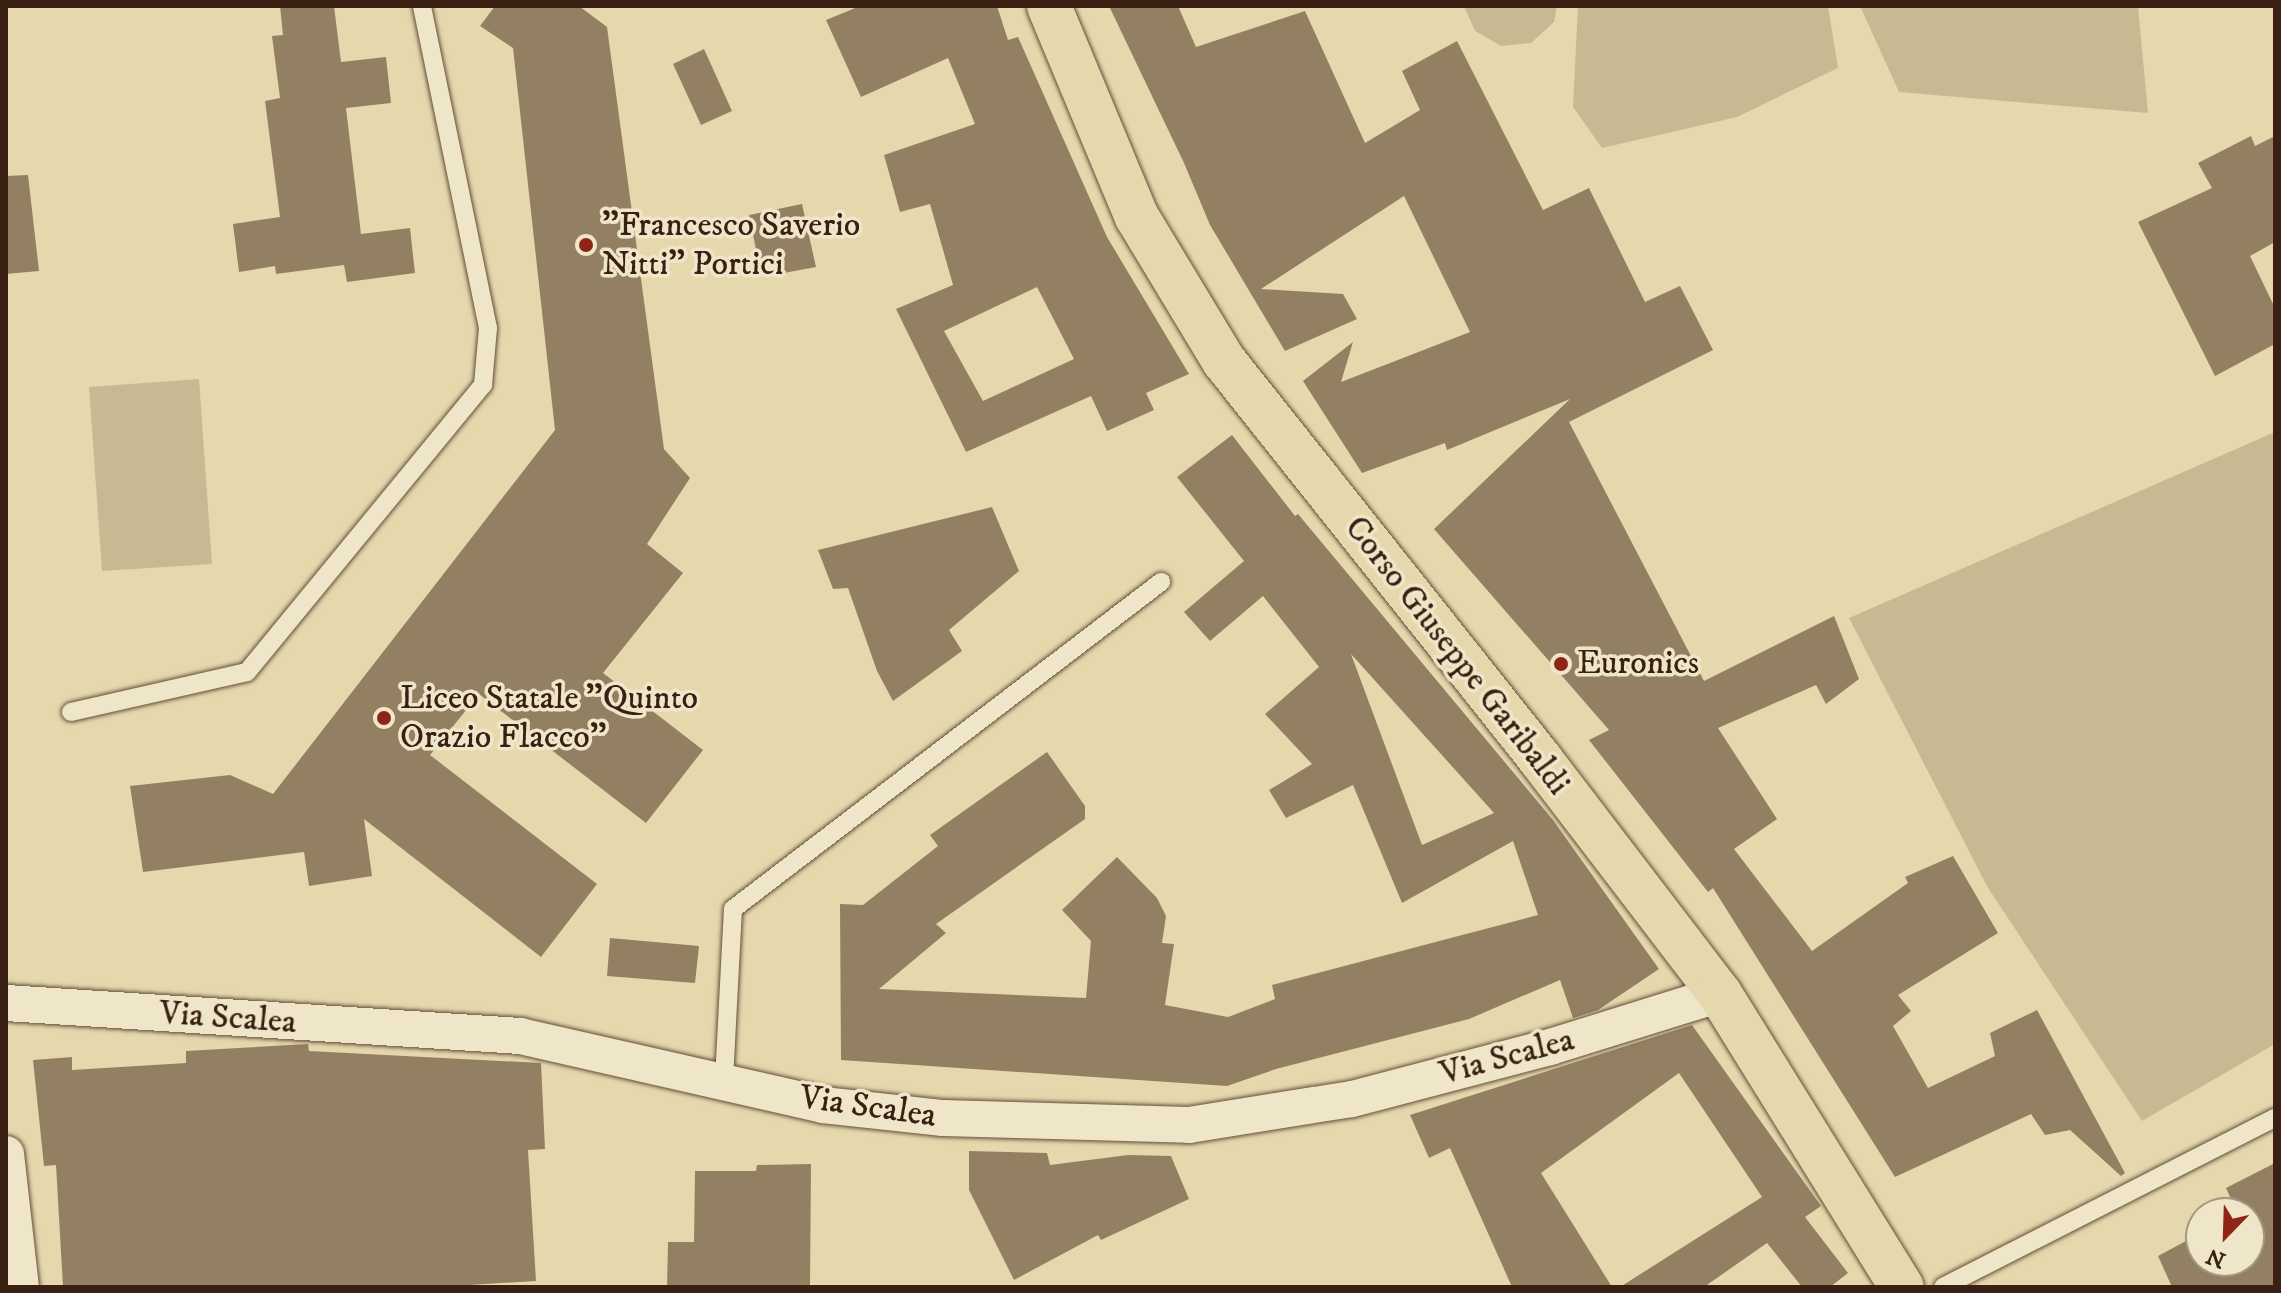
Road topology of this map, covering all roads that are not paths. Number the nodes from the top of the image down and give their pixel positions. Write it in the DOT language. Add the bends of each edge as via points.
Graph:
graph roads {
  1 [pos="422,6"];
  2 [pos="1049,6"];
  3 [pos="1161,582"];
  4 [pos="71,712"];
  5 [pos="1720,994"];
  6 [pos="6,1003"];
  7 [pos="724,1080"];
  8 [pos="2275,1118"];
  9 [pos="6,1154"];
  10 [pos="21,1287"];
  11 [pos="1902,1287"];
  12 [pos="1943,1287"];
  1 -- 4 [label="lane" via="488,328 483,385 247,672"];
  2 -- 5 [label="main road, Corso Giuseppe Garibaldi" via="1137,217 1224,361"];
  3 -- 7 [label="lane" via="733,909"];
  5 -- 7 [label="street, Via Scalea" via="1550,1047 1352,1099 1189,1125 943,1118 823,1105"];
  5 -- 11 [label="main road, Corso Giuseppe Garibaldi"];
  6 -- 7 [label="street, Via Scalea" via="520,1036"];
  8 -- 12 [label="lane"];
  9 -- 10 [label="street"];
}
